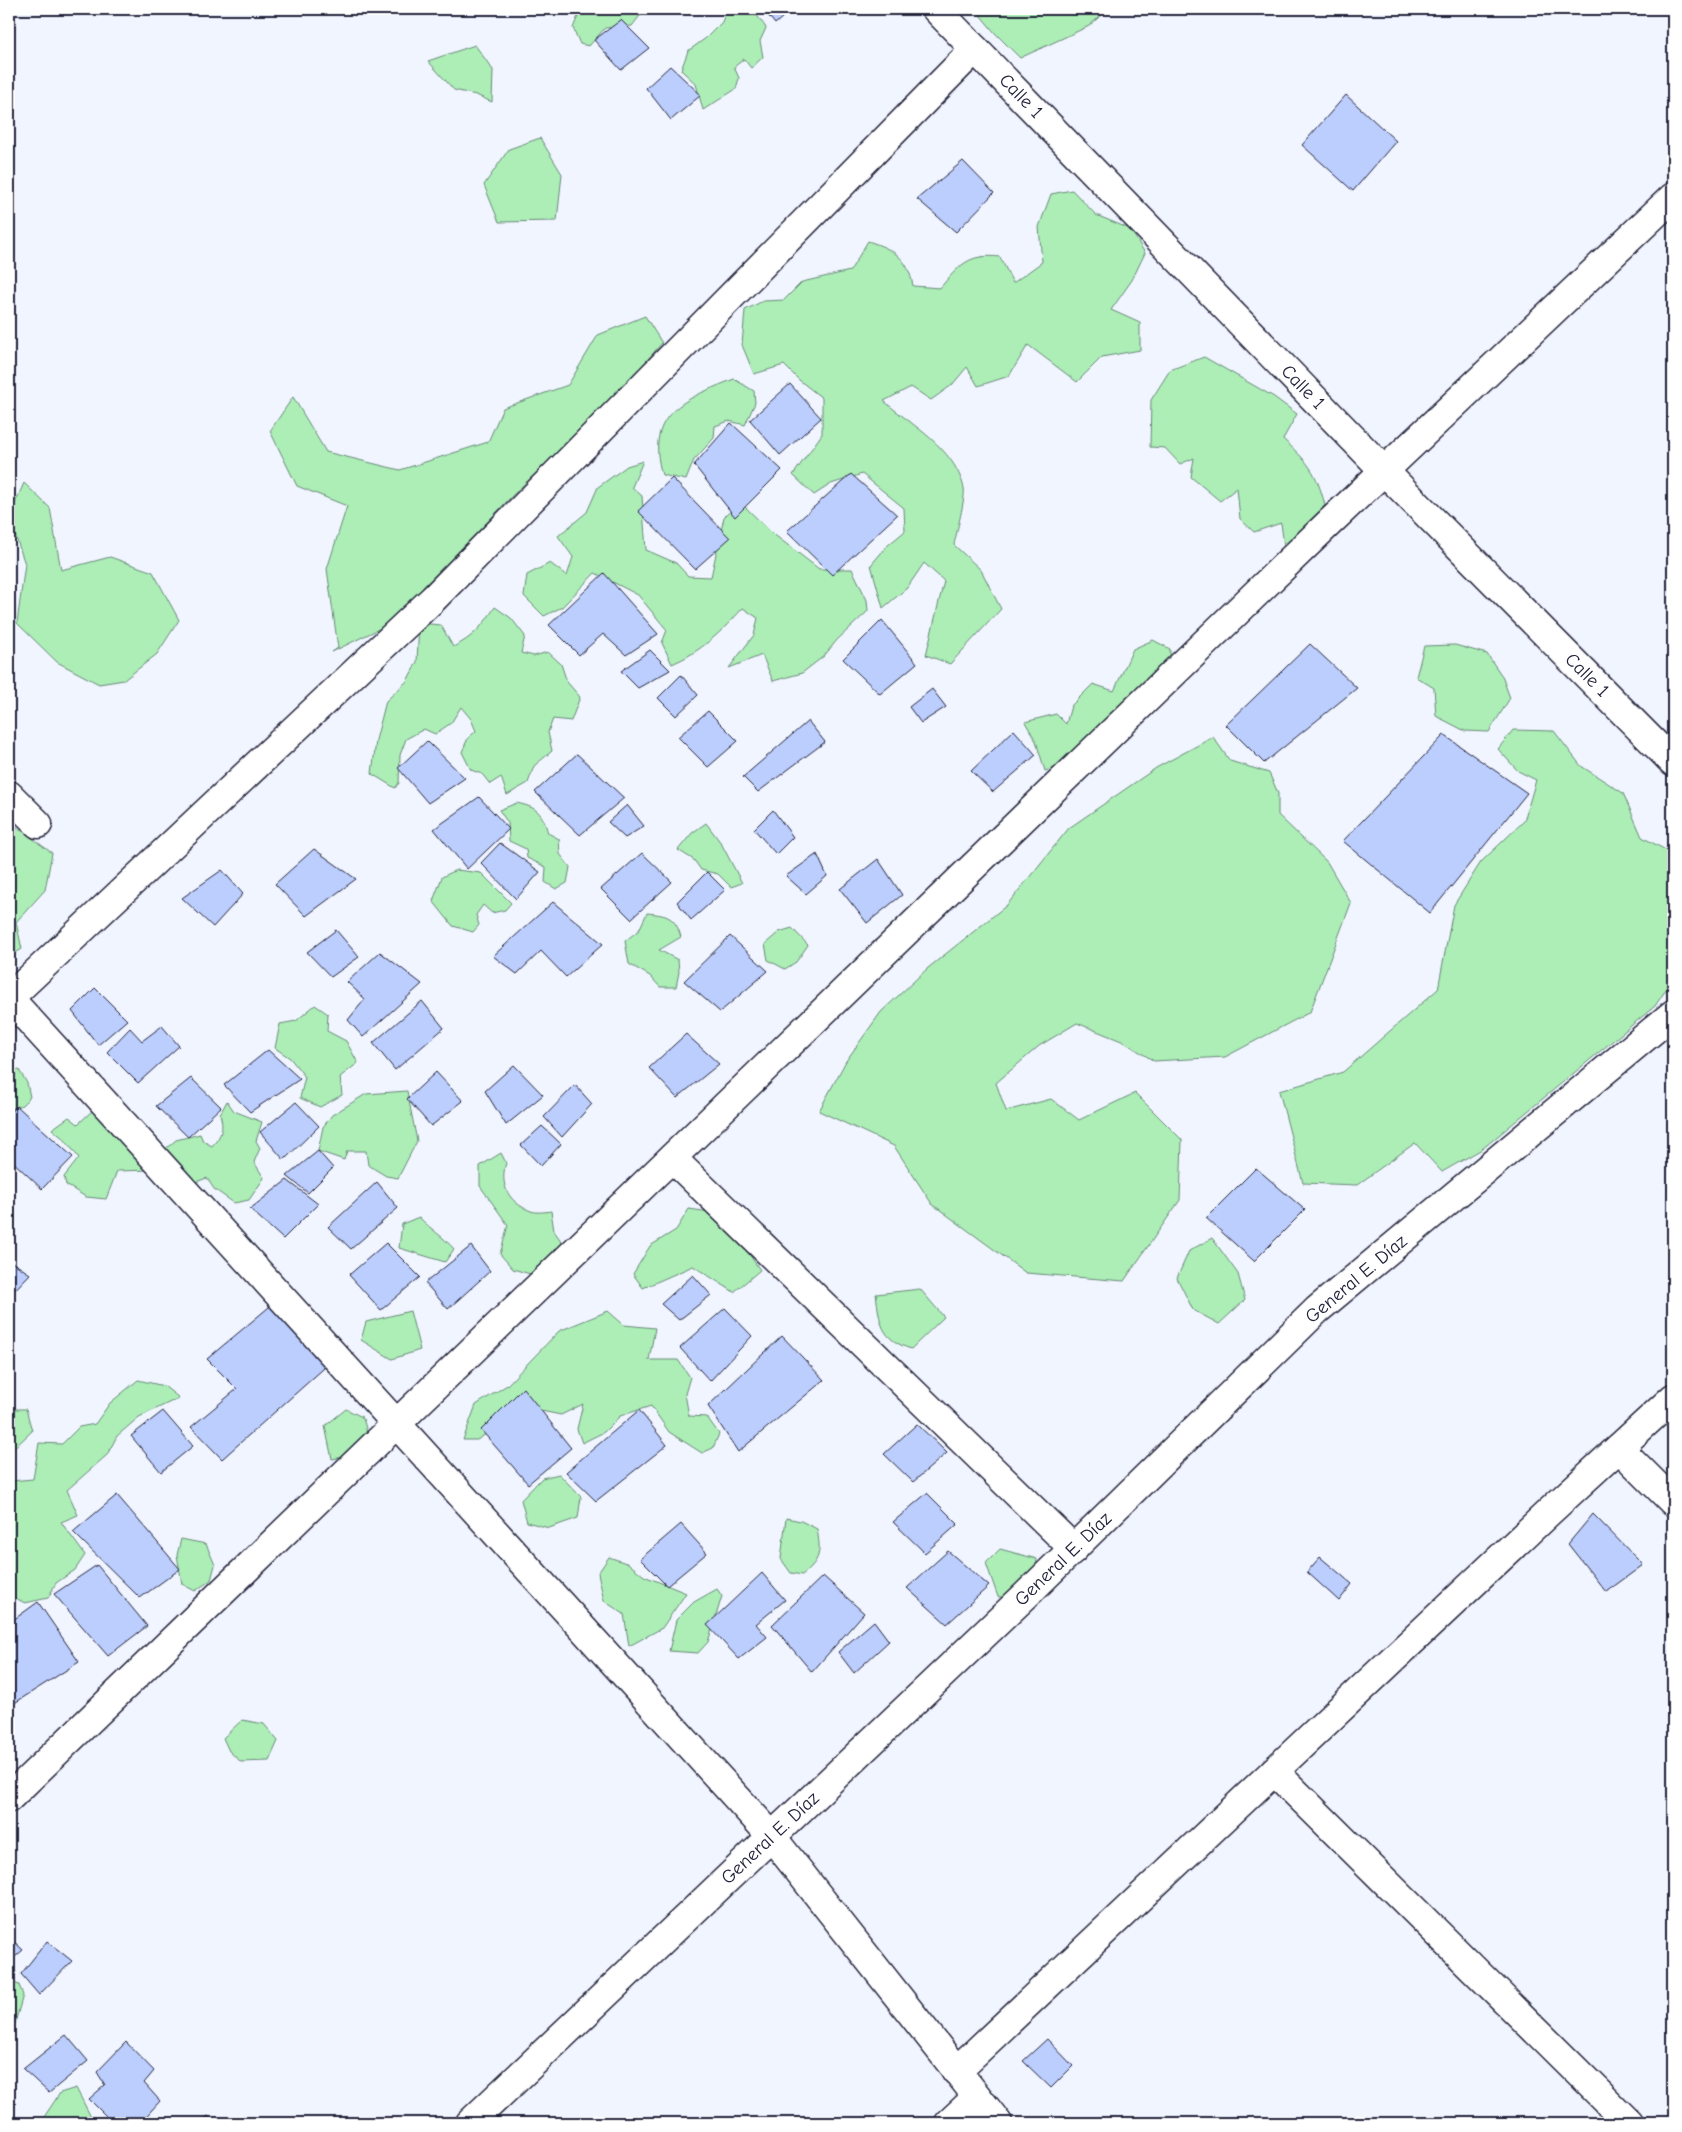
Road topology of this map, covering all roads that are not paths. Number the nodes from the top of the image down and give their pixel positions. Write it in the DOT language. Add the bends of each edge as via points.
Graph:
graph roads {
  1 [pos="936,9"];
  2 [pos="975,49"];
  3 [pos="1673,197"];
  4 [pos="1385,470"];
  5 [pos="1673,762"];
  6 [pos="9,795"];
  7 [pos="38,824"];
  8 [pos="9,998"];
  9 [pos="1673,1014"];
  10 [pos="672,1158"];
  11 [pos="1673,1398"];
  12 [pos="396,1424"];
  13 [pos="1619,1448"];
  14 [pos="1673,1502"];
  15 [pos="1074,1549"];
  16 [pos="1274,1771"];
  17 [pos="9,1798"];
  18 [pos="771,1837"];
  19 [pos="956,2071"];
  20 [pos="977,2097"];
  21 [pos="470,2123"];
  22 [pos="949,2123"];
  23 [pos="998,2123"];
  24 [pos="1629,2123"];
  1 -- 2 [label="street, Calle 1"];
  2 -- 4 [label="street, Calle 1"];
  2 -- 8 [label="street" via="433,599"];
  3 -- 4 [label="street"];
  4 -- 5 [label="street, Calle 1"];
  4 -- 10 [label="street"];
  6 -- 7 [label="street"];
  8 -- 12 [label="street"];
  9 -- 15 [label="street, General E. Díaz" via="1316,1310"];
  10 -- 12 [label="street"];
  10 -- 15 [label="street"];
  11 -- 13 [label="street"];
  12 -- 17 [label="street"];
  12 -- 18 [label="street"];
  13 -- 14 [label="street"];
  13 -- 16 [label="street"];
  15 -- 18 [label="street, General E. Díaz"];
  16 -- 19 [label="street"];
  16 -- 24 [label="street"];
  18 -- 19 [label="street"];
  18 -- 21 [label="street, General E. Díaz"];
  19 -- 20 [label="street"];
  20 -- 22 [label="street"];
  20 -- 23 [label="street"];
}
